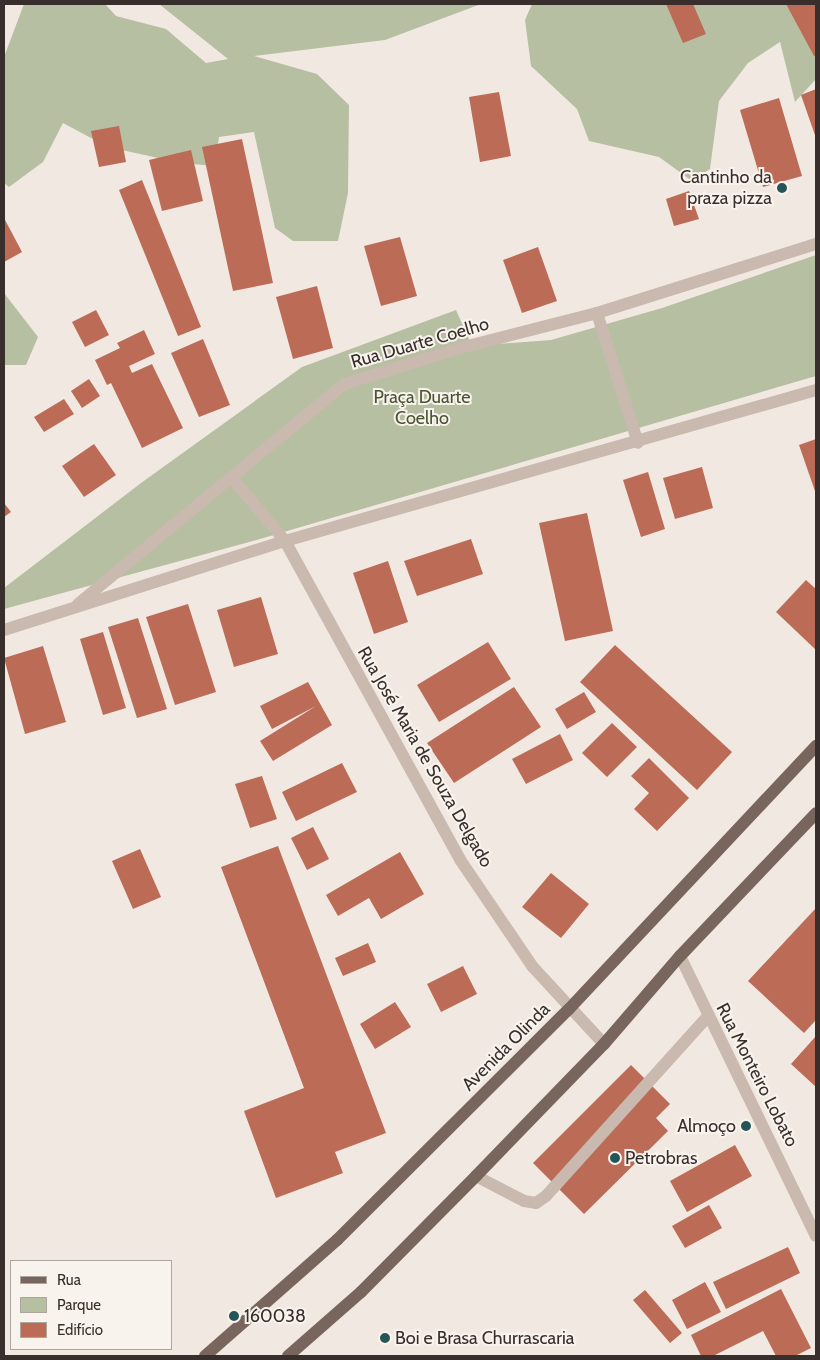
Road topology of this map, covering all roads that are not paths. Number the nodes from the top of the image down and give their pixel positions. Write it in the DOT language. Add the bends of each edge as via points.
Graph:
graph roads {
  1 [pos="816,244"];
  2 [pos="597,313"];
  3 [pos="816,390"];
  4 [pos="638,443"];
  5 [pos="231,477"];
  6 [pos="285,541"];
  7 [pos="72,609"];
  8 [pos="4,630"];
  9 [pos="816,746"];
  10 [pos="816,813"];
  11 [pos="680,956"];
  12 [pos="569,1009"];
  13 [pos="708,1016"];
  14 [pos="604,1044"];
  15 [pos="476,1176"];
  16 [pos="816,1236"];
  17 [pos="205,1356"];
  18 [pos="288,1356"];
  1 -- 2 [label="street, Rua Duarte Coelho"];
  2 -- 4 [label="street"];
  2 -- 5 [label="street, Rua Duarte Coelho" via="460,348 344,384"];
  3 -- 4 [label="street, Rua Duarte Coelho"];
  4 -- 6 [label="street, Rua Duarte Coelho"];
  5 -- 6 [label="street, Rua José Maria de Souza Delgado"];
  5 -- 7 [label="street, Rua Duarte Coelho"];
  6 -- 7 [label="street, Rua Duarte Coelho"];
  6 -- 12 [label="street, Rua José Maria de Souza Delgado" via="461,861 532,966"];
  7 -- 8 [label="street, Rua Duarte Coelho"];
  9 -- 12 [label="main road, Avenida Olinda"];
  10 -- 11 [label="main road"];
  11 -- 13 [label="street, Rua Monteiro Lobato"];
  11 -- 14 [label="main road"];
  12 -- 14 [label="street, Rua José Maria de Souza Delgado"];
  12 -- 17 [label="main road, Avenida Olinda" via="337,1240"];
  13 -- 15 [label="street" via="546,1196 536,1203 524,1201"];
  13 -- 16 [label="street, Rua Monteiro Lobato"];
  14 -- 15 [label="main road"];
  15 -- 18 [label="main road" via="361,1292"];
}
